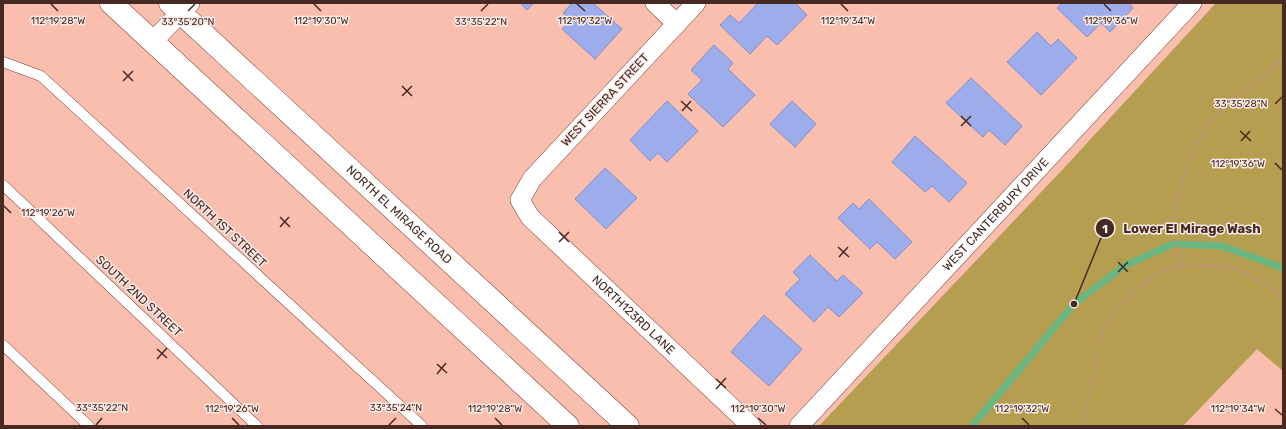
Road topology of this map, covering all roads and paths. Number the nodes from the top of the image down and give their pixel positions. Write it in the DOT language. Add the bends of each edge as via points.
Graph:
graph roads {
  1 [pos="111,3"];
  2 [pos="655,3"];
  3 [pos="696,3"];
  4 [pos="1192,3"];
  5 [pos="180,6"];
  6 [pos="676,24"];
  7 [pos="153,42"];
  8 [pos="1283,58"];
  9 [pos="3,62"];
  10 [pos="3,185"];
  11 [pos="520,200"];
  12 [pos="1180,266"];
  13 [pos="1283,296"];
  14 [pos="3,345"];
  15 [pos="420,424"];
  16 [pos="89,426"];
  17 [pos="258,426"];
  18 [pos="407,426"];
  19 [pos="568,426"];
  20 [pos="628,426"];
  21 [pos="751,426"];
  22 [pos="799,426"];
  23 [pos="1081,426"];
  1 -- 7 [label="main road"];
  2 -- 6 [label="street"];
  3 -- 6 [label="street, WEST SIERRA STREET"];
  4 -- 22 [label="street, WEST CANTERBURY DRIVE"];
  5 -- 7 [label="street"];
  5 -- 20 [label="main road, NORTH EL MIRAGE ROAD"];
  6 -- 11 [label="street, WEST SIERRA STREET" via="532,178"];
  7 -- 19 [label="main road"];
  8 -- 12 [label="path" via="1259,80 1232,99 1210,122 1191,154 1180,186 1175,217"];
  9 -- 15 [label="lane, NORTH 1ST STREET" via="40,76"];
  10 -- 17 [label="lane, SOUTH 2ND STREET"];
  11 -- 21 [label="street, NORTH123RD LANE" via="530,217"];
  12 -- 13 [label="path" via="1234,268 1262,281"];
  12 -- 23 [label="path" via="1158,272 1135,290 1119,307 1101,334 1096,368"];
  14 -- 16 [label="lane"];
  15 -- 18 [label="lane"];
}
